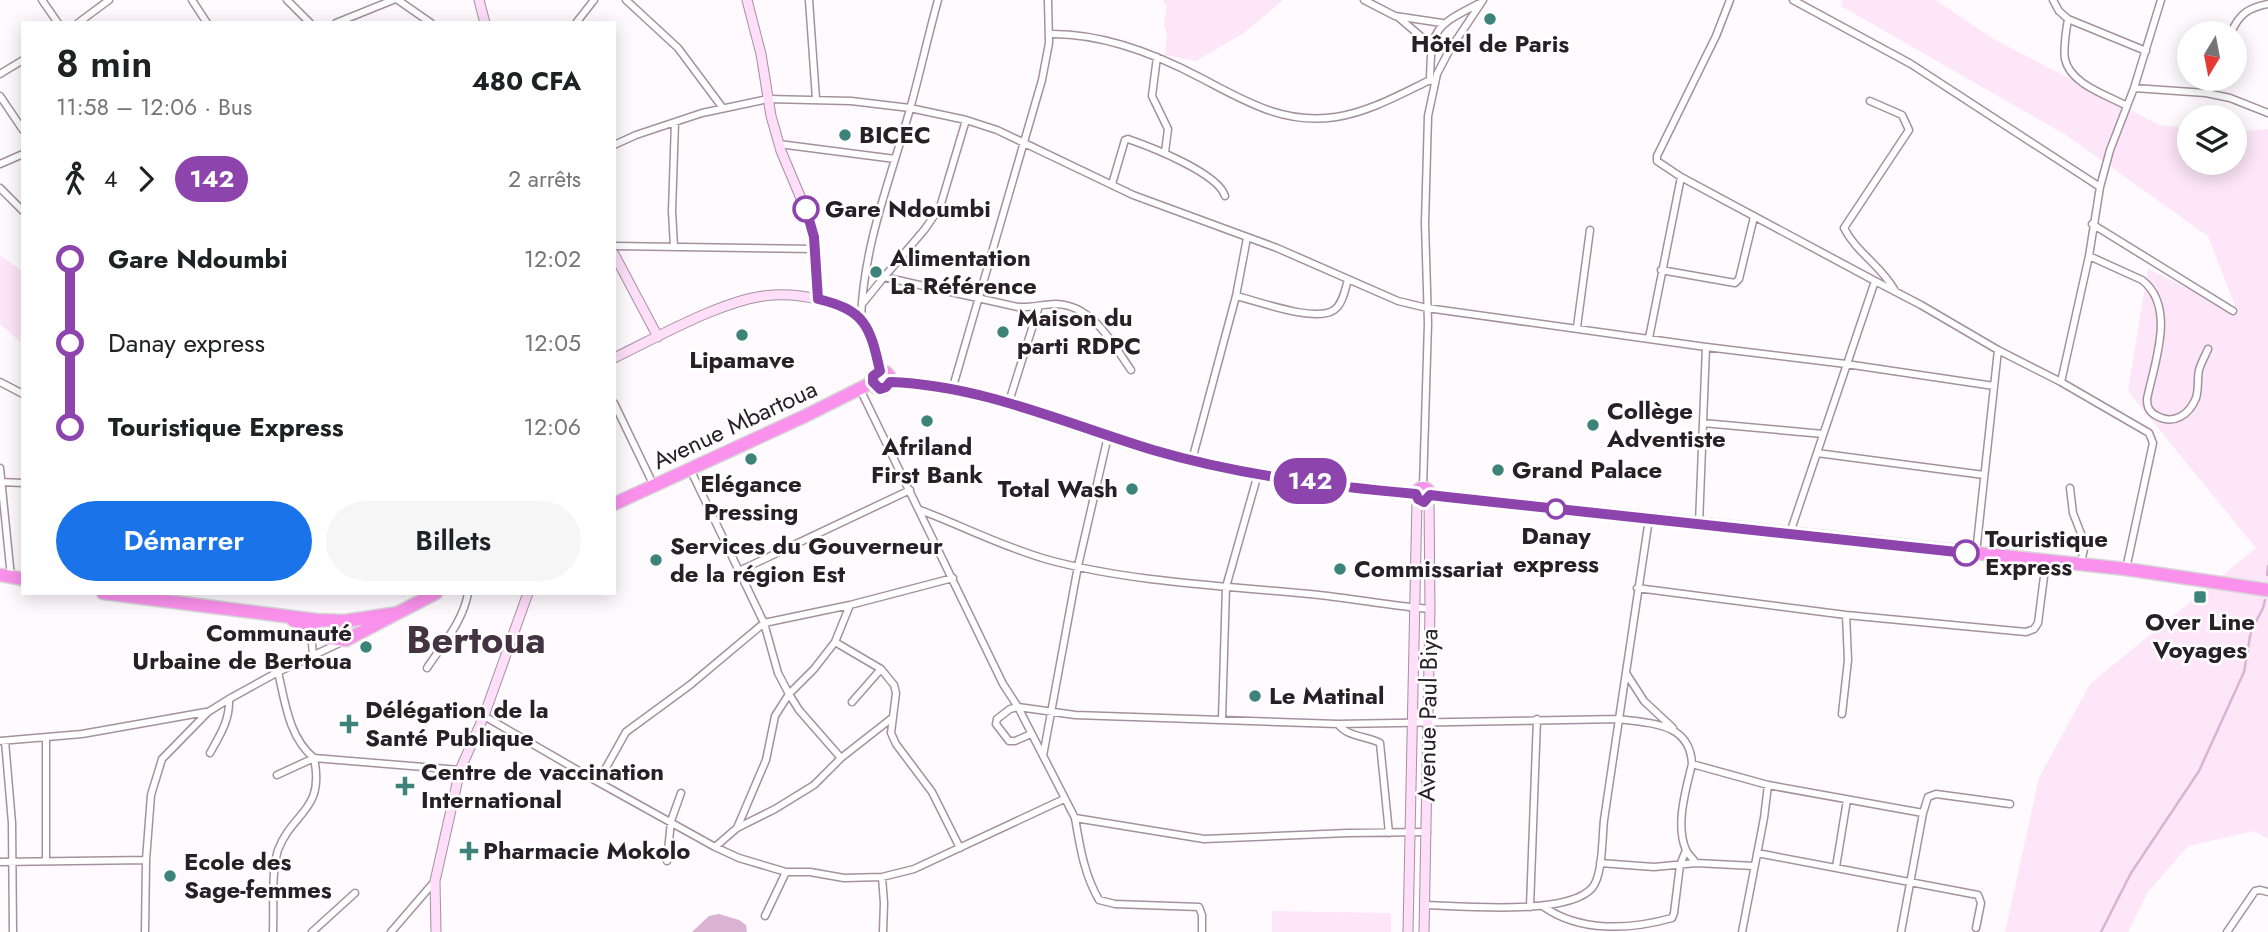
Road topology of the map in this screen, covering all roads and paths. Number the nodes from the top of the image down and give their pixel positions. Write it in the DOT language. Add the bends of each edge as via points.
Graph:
graph roads {
  1 [pos="42,0"];
  2 [pos="109,0"];
  3 [pos="192,0"];
  4 [pos="287,0"];
  5 [pos="395,0"];
  6 [pos="479,0"];
  7 [pos="594,0"];
  8 [pos="626,0"];
  9 [pos="747,0"];
  10 [pos="809,0"];
  11 [pos="938,0"];
  12 [pos="1048,0"];
  13 [pos="1730,0"];
  14 [pos="1793,0"];
  15 [pos="2053,0"];
  16 [pos="2161,0"];
  17 [pos="1365,1"];
  18 [pos="1482,1"];
  19 [pos="379,2"];
  20 [pos="2268,4"];
  21 [pos="1395,16"];
  22 [pos="2068,19"];
  23 [pos="57,21"];
  24 [pos="81,21"];
  25 [pos="206,21"];
  26 [pos="308,21"];
  27 [pos="340,21"];
  28 [pos="428,21"];
  29 [pos="484,21"];
  30 [pos="578,21"];
  31 [pos="2238,21"];
  32 [pos="1442,23"];
  33 [pos="1049,34"];
  34 [pos="1431,45"];
  35 [pos="2146,51"];
  36 [pos="1157,57"];
  37 [pos="21,61"];
  38 [pos="0,74"];
  39 [pos="1430,80"];
  40 [pos="2134,88"];
  41 [pos="1431,93"];
  42 [pos="2206,93"];
  43 [pos="0,96"];
  44 [pos="768,99"];
  45 [pos="816,99"];
  46 [pos="1870,101"];
  47 [pos="2127,106"];
  48 [pos="722,107"];
  49 [pos="910,108"];
  50 [pos="2268,113"];
  51 [pos="966,120"];
  52 [pos="675,122"];
  53 [pos="21,127"];
  54 [pos="1024,142"];
  55 [pos="616,144"];
  56 [pos="779,144"];
  57 [pos="1165,152"];
  58 [pos="21,155"];
  59 [pos="895,159"];
  60 [pos="0,164"];
  61 [pos="1681,177"];
  62 [pos="1112,184"];
  63 [pos="2100,187"];
  64 [pos="0,188"];
  65 [pos="1225,196"];
  66 [pos="21,209"];
  67 [pos="1754,216"];
  68 [pos="2092,224"];
  69 [pos="1590,230"];
  70 [pos="1247,238"];
  71 [pos="616,246"];
  72 [pos="674,247"];
  73 [pos="815,249"];
  74 [pos="2089,256"];
  75 [pos="616,258"];
  76 [pos="1661,270"];
  77 [pos="884,277"];
  78 [pos="1348,280"];
  79 [pos="1875,281"];
  80 [pos="1895,291"];
  81 [pos="1236,296"];
  82 [pos="978,298"];
  83 [pos="818,299"];
  84 [pos="862,304"];
  85 [pos="1040,306"];
  86 [pos="1427,308"];
  87 [pos="2233,311"];
  88 [pos="861,318"];
  89 [pos="1577,327"];
  90 [pos="658,337"];
  91 [pos="1649,338"];
  92 [pos="1706,347"];
  93 [pos="2208,349"];
  94 [pos="1998,350"];
  95 [pos="616,357"];
  96 [pos="1846,363"];
  97 [pos="1131,370"];
  98 [pos="876,377"];
  99 [pos="0,382"];
  100 [pos="2061,382"];
  101 [pos="1994,386"];
  102 [pos="859,389"];
  103 [pos="952,390"];
  104 [pos="21,393"];
  105 [pos="1008,405"];
  106 [pos="616,407"];
  107 [pos="1703,423"];
  108 [pos="1823,434"];
  109 [pos="1108,435"];
  110 [pos="1816,453"];
  111 [pos="1192,460"];
  112 [pos="0,468"];
  113 [pos="691,469"];
  114 [pos="1258,474"];
  115 [pos="1984,475"];
  116 [pos="1,482"];
  117 [pos="21,483"];
  118 [pos="653,486"];
  119 [pos="2070,488"];
  120 [pos="910,490"];
  121 [pos="1423,495"];
  122 [pos="616,503"];
  123 [pos="920,510"];
  124 [pos="1649,519"];
  125 [pos="1699,524"];
  126 [pos="1789,534"];
  127 [pos="1976,554"];
  128 [pos="2046,561"];
  129 [pos="2080,565"];
  130 [pos="1078,566"];
  131 [pos="2126,569"];
  132 [pos="741,570"];
  133 [pos="11,577"];
  134 [pos="953,578"];
  135 [pos="1226,587"];
  136 [pos="1637,588"];
  137 [pos="2268,590"];
  138 [pos="129,595"];
  139 [pos="432,595"];
  140 [pos="468,595"];
  141 [pos="527,595"];
  142 [pos="850,605"];
  143 [pos="1415,608"];
  144 [pos="1430,609"];
  145 [pos="398,613"];
  146 [pos="1846,615"];
  147 [pos="345,621"];
  148 [pos="764,622"];
  149 [pos="314,625"];
  150 [pos="345,640"];
  151 [pos="835,642"];
  152 [pos="313,656"];
  153 [pos="427,668"];
  154 [pos="881,670"];
  155 [pos="1625,671"];
  156 [pos="278,672"];
  157 [pos="789,694"];
  158 [pos="229,699"];
  159 [pos="852,702"];
  160 [pos="1018,707"];
  161 [pos="208,712"];
  162 [pos="1053,713"];
  163 [pos="1842,715"];
  164 [pos="484,716"];
  165 [pos="892,718"];
  166 [pos="1222,719"];
  167 [pos="1537,719"];
  168 [pos="1619,719"];
  169 [pos="1412,723"];
  170 [pos="1428,723"];
  171 [pos="1338,724"];
  172 [pos="1673,728"];
  173 [pos="1031,734"];
  174 [pos="46,738"];
  175 [pos="2,741"];
  176 [pos="210,753"];
  177 [pos="1043,756"];
  178 [pos="314,758"];
  179 [pos="841,758"];
  180 [pos="1692,764"];
  181 [pos="460,770"];
  182 [pos="277,775"];
  183 [pos="598,782"];
  184 [pos="1768,785"];
  185 [pos="681,793"];
  186 [pos="1065,799"];
  187 [pos="1847,800"];
  188 [pos="2010,804"];
  189 [pos="1923,813"];
  190 [pos="1074,818"];
  191 [pos="671,821"];
  192 [pos="737,828"];
  193 [pos="1410,832"];
  194 [pos="1427,832"];
  195 [pos="1389,833"];
  196 [pos="715,847"];
  197 [pos="960,848"];
  198 [pos="1686,850"];
  199 [pos="1757,853"];
  200 [pos="146,860"];
  201 [pos="13,861"];
  202 [pos="46,861"];
  203 [pos="667,861"];
  204 [pos="0,862"];
  205 [pos="1600,863"];
  206 [pos="1696,863"];
  207 [pos="1681,865"];
  208 [pos="1754,866"];
  209 [pos="1836,867"];
  210 [pos="786,872"];
  211 [pos="881,877"];
  212 [pos="1912,880"];
  213 [pos="435,881"];
  214 [pos="2268,892"];
  215 [pos="355,893"];
  216 [pos="1424,905"];
  217 [pos="1530,906"];
  218 [pos="1544,907"];
  219 [pos="765,916"];
  220 [pos="1976,928"];
  221 [pos="1617,930"];
  222 [pos="13,932"];
  223 [pos="145,932"];
  224 [pos="273,932"];
  225 [pos="312,932"];
  226 [pos="391,932"];
  227 [pos="436,932"];
  228 [pos="883,932"];
  229 [pos="1202,932"];
  230 [pos="1408,932"];
  231 [pos="1424,932"];
  232 [pos="1742,932"];
  233 [pos="1901,932"];
  234 [pos="2227,932"];
  1 -- 23 [label="street"];
  2 -- 24 [label="street"];
  3 -- 25 [label="street"];
  4 -- 26 [label="street"];
  5 -- 19 [label="street"];
  5 -- 28 [label="street"];
  6 -- 29 [label="street"];
  7 -- 30 [label="street"];
  8 -- 48 [label="street" via="678,48"];
  9 -- 44 [label="street"];
  10 -- 45 [label="street"];
  11 -- 49 [label="street"];
  12 -- 33 [label="street"];
  13 -- 61 [label="street" via="1657,156 1659,164"];
  14 -- 63 [label="street" via="1911,64"];
  15 -- 22 [label="street"];
  16 -- 35 [label="street"];
  17 -- 21 [label="street"];
  18 -- 32 [label="street"];
  18 -- 41 [label="street" via="1448,51"];
  19 -- 27 [label="street"];
  20 -- 31 [label="street" via="2242,13"];
  21 -- 32 [label="street"];
  21 -- 34 [label="street"];
  22 -- 35 [label="street"];
  22 -- 47 [label="street" via="2065,52 2070,72"];
  32 -- 34 [label="street"];
  33 -- 36 [label="street" via="1073,33"];
  33 -- 54 [label="street" via="1042,80"];
  34 -- 39 [label="street"];
  35 -- 40 [label="street"];
  36 -- 39 [label="street" via="1238,99 1273,113 1308,118 1337,117 1385,102"];
  36 -- 57 [label="street" via="1152,96 1168,129"];
  37 -- 38 [label="street"];
  39 -- 41 [label="street"];
  40 -- 42 [label="street"];
  40 -- 47 [label="street"];
  41 -- 86 [label="street" via="1426,141"];
  42 -- 50 [label="street"];
  43 -- 53 [label="street"];
  44 -- 45 [label="street"];
  44 -- 48 [label="street"];
  44 -- 56 [label="street"];
  45 -- 49 [label="street"];
  46 -- 80 [label="street" via="1902,115 1909,130 1844,228"];
  47 -- 63 [label="street"];
  48 -- 52 [label="street"];
  49 -- 51 [label="street"];
  49 -- 59 [label="street"];
  51 -- 54 [label="street"];
  51 -- 77 [label="street" via="940,207"];
  52 -- 55 [label="street"];
  52 -- 72 [label="street"];
  54 -- 62 [label="street"];
  54 -- 82 [label="street"];
  56 -- 59 [label="street"];
  56 -- 73 [label="street" via="811,223"];
  57 -- 62 [label="street" via="1126,139"];
  57 -- 65 [label="street" via="1219,184"];
  58 -- 60 [label="street"];
  59 -- 84 [label="street" via="875,224"];
  61 -- 67 [label="street"];
  61 -- 76 [label="street"];
  62 -- 70 [label="street"];
  63 -- 68 [label="street"];
  64 -- 66 [label="street"];
  67 -- 76 [label="street" via="1735,283"];
  67 -- 79 [label="street"];
  68 -- 74 [label="street"];
  68 -- 87 [label="street"];
  69 -- 89 [label="street"];
  70 -- 78 [label="street"];
  70 -- 81 [label="street"];
  71 -- 72 [label="street"];
  72 -- 73 [label="street"];
  73 -- 83 [label="street"];
  74 -- 93 [label="street" via="2149,285 2160,309 2161,334 2147,399 2151,414 2166,421 2188,411"];
  74 -- 100 [label="street"];
  75 -- 90 [label="street"];
  76 -- 91 [label="street"];
  77 -- 82 [label="street"];
  77 -- 84 [label="street"];
  78 -- 81 [label="street" via="1341,303 1329,312 1295,311"];
  78 -- 86 [label="street"];
  79 -- 80 [label="street"];
  79 -- 96 [label="street"];
  80 -- 94 [label="street"];
  81 -- 111 [label="street"];
  82 -- 85 [label="street" via="1018,307"];
  82 -- 103 [label="street"];
  83 -- 88 [label="street" via="840,304"];
  83 -- 90 [label="street" via="770,295 696,318"];
  84 -- 88 [label="street"];
  85 -- 97 [label="street" via="1072,306 1088,315"];
  85 -- 105 [label="street"];
  86 -- 89 [label="street"];
  86 -- 121 [label="street"];
  88 -- 98 [label="street" via="873,343"];
  89 -- 91 [label="street"];
  90 -- 95 [label="street"];
  91 -- 92 [label="street"];
  92 -- 96 [label="street"];
  92 -- 107 [label="street"];
  94 -- 100 [label="street"];
  94 -- 101 [label="street"];
  96 -- 101 [label="street"];
  96 -- 108 [label="street"];
  98 -- 102 [label="highway, Avenue Mbartoua"];
  98 -- 103 [label="highway" via="889,375 890,382"];
  99 -- 104 [label="street"];
  100 -- 131 [label="street" via="2152,438"];
  101 -- 115 [label="street"];
  102 -- 113 [label="highway, Avenue Mbartoua"];
  102 -- 120 [label="street"];
  103 -- 105 [label="highway"];
  105 -- 109 [label="highway"];
  106 -- 118 [label="street"];
  107 -- 108 [label="street"];
  107 -- 125 [label="street"];
  108 -- 110 [label="street"];
  109 -- 111 [label="highway"];
  109 -- 130 [label="street"];
  110 -- 115 [label="street"];
  110 -- 126 [label="street"];
  111 -- 114 [label="highway"];
  112 -- 116 [label="street"];
  113 -- 118 [label="highway, Avenue Mbartoua"];
  113 -- 132 [label="street"];
  114 -- 121 [label="highway"];
  114 -- 135 [label="street"];
  115 -- 127 [label="street"];
  116 -- 117 [label="street"];
  116 -- 133 [label="street"];
  118 -- 122 [label="highway, Avenue Mbartoua"];
  119 -- 129 [label="street" via="2073,513 2085,544"];
  120 -- 123 [label="street"];
  120 -- 132 [label="street"];
  121 -- 124 [label="highway"];
  121 -- 143 [label="street"];
  121 -- 144 [label="street, Avenue Paul Biya"];
  123 -- 130 [label="street" via="995,541"];
  123 -- 134 [label="street"];
  124 -- 125 [label="highway"];
  124 -- 136 [label="street"];
  125 -- 126 [label="highway"];
  126 -- 127 [label="highway"];
  127 -- 128 [label="highway"];
  128 -- 129 [label="highway"];
  128 -- 146 [label="street" via="2038,623 2026,632"];
  129 -- 131 [label="highway"];
  130 -- 135 [label="street"];
  130 -- 162 [label="street"];
  131 -- 137 [label="highway"];
  132 -- 148 [label="street"];
  134 -- 142 [label="street"];
  134 -- 160 [label="street"];
  135 -- 143 [label="street"];
  135 -- 166 [label="street"];
  136 -- 146 [label="street"];
  136 -- 155 [label="street"];
  138 -- 149 [label="highway"];
  139 -- 145 [label="highway"];
  140 -- 153 [label="street" via="458,622"];
  141 -- 164 [label="street"];
  142 -- 148 [label="street"];
  142 -- 151 [label="street"];
  143 -- 144 [label="street"];
  143 -- 169 [label="street"];
  144 -- 170 [label="street, Avenue Paul Biya"];
  145 -- 147 [label="highway"];
  145 -- 150 [label="highway"];
  146 -- 163 [label="street" via="1848,660"];
  147 -- 149 [label="highway"];
  147 -- 150 [label="street"];
  148 -- 157 [label="street" via="778,673"];
  148 -- 183 [label="street" via="626,732"];
  149 -- 150 [label="highway" via="330,638"];
  149 -- 152 [label="street"];
  150 -- 152 [label="street"];
  151 -- 154 [label="street"];
  151 -- 157 [label="street"];
  152 -- 156 [label="street"];
  154 -- 159 [label="street"];
  154 -- 165 [label="street" via="896,693"];
  155 -- 168 [label="street"];
  155 -- 172 [label="street" via="1644,701"];
  156 -- 158 [label="street"];
  156 -- 178 [label="street" via="289,720 304,750"];
  157 -- 179 [label="street"];
  157 -- 192 [label="street" via="775,716 765,760"];
  158 -- 161 [label="street"];
  158 -- 176 [label="street" via="230,712"];
  160 -- 162 [label="street"];
  160 -- 173 [label="street"];
  160 -- 173 [label="street" via="996,724 1009,741"];
  161 -- 174 [label="street"];
  161 -- 200 [label="street" via="162,759 151,795"];
  162 -- 166 [label="street"];
  162 -- 177 [label="street"];
  164 -- 181 [label="street"];
  164 -- 183 [label="street"];
  165 -- 179 [label="street"];
  165 -- 197 [label="street" via="896,744 932,792"];
  166 -- 171 [label="street"];
  167 -- 168 [label="street"];
  167 -- 170 [label="street"];
  167 -- 217 [label="street"];
  168 -- 172 [label="street"];
  168 -- 205 [label="street"];
  169 -- 170 [label="street"];
  169 -- 171 [label="street"];
  169 -- 193 [label="street"];
  170 -- 194 [label="street, Avenue Paul Biya"];
  171 -- 195 [label="street" via="1349,733 1380,743"];
  172 -- 180 [label="street" via="1689,749"];
  173 -- 177 [label="street"];
  174 -- 175 [label="street"];
  174 -- 202 [label="street"];
  175 -- 201 [label="street"];
  177 -- 186 [label="street"];
  178 -- 181 [label="street"];
  178 -- 182 [label="street"];
  178 -- 224 [label="street" via="317,772 312,803 285,837 276,859"];
  179 -- 192 [label="street" via="814,785"];
  180 -- 184 [label="street"];
  180 -- 198 [label="street" via="1683,813"];
  181 -- 213 [label="street"];
  183 -- 191 [label="street"];
  184 -- 187 [label="street"];
  184 -- 199 [label="street"];
  185 -- 191 [label="street"];
  186 -- 190 [label="street"];
  186 -- 197 [label="street"];
  187 -- 189 [label="street"];
  187 -- 209 [label="street"];
  188 -- 189 [label="street" via="1936,794 1928,797"];
  189 -- 212 [label="street"];
  190 -- 195 [label="street" via="1204,839"];
  190 -- 229 [label="street" via="1088,882 1099,900 1199,907"];
  191 -- 196 [label="street"];
  191 -- 203 [label="street"];
  192 -- 196 [label="street"];
  193 -- 194 [label="street"];
  193 -- 195 [label="street"];
  193 -- 230 [label="street"];
  194 -- 216 [label="street, Avenue Paul Biya"];
  196 -- 210 [label="street"];
  197 -- 211 [label="street" via="914,869"];
  198 -- 206 [label="street"];
  198 -- 207 [label="street"];
  199 -- 208 [label="street"];
  199 -- 209 [label="street"];
  200 -- 202 [label="street"];
  200 -- 223 [label="street"];
  201 -- 202 [label="street"];
  201 -- 204 [label="street"];
  201 -- 222 [label="street"];
  205 -- 207 [label="street"];
  205 -- 218 [label="street" via="1588,892"];
  206 -- 207 [label="street"];
  206 -- 208 [label="street"];
  207 -- 221 [label="street" via="1672,918"];
  208 -- 232 [label="street"];
  209 -- 212 [label="street"];
  210 -- 211 [label="street"];
  210 -- 219 [label="street"];
  211 -- 228 [label="street"];
  212 -- 220 [label="street" via="1978,895"];
  212 -- 233 [label="street"];
  213 -- 226 [label="street"];
  213 -- 227 [label="street"];
  214 -- 234 [label="street" via="2255,891"];
  215 -- 225 [label="street"];
  216 -- 217 [label="street"];
  216 -- 231 [label="street, Avenue Paul Biya"];
  217 -- 218 [label="street"];
  218 -- 221 [label="street" via="1558,918"];
}
